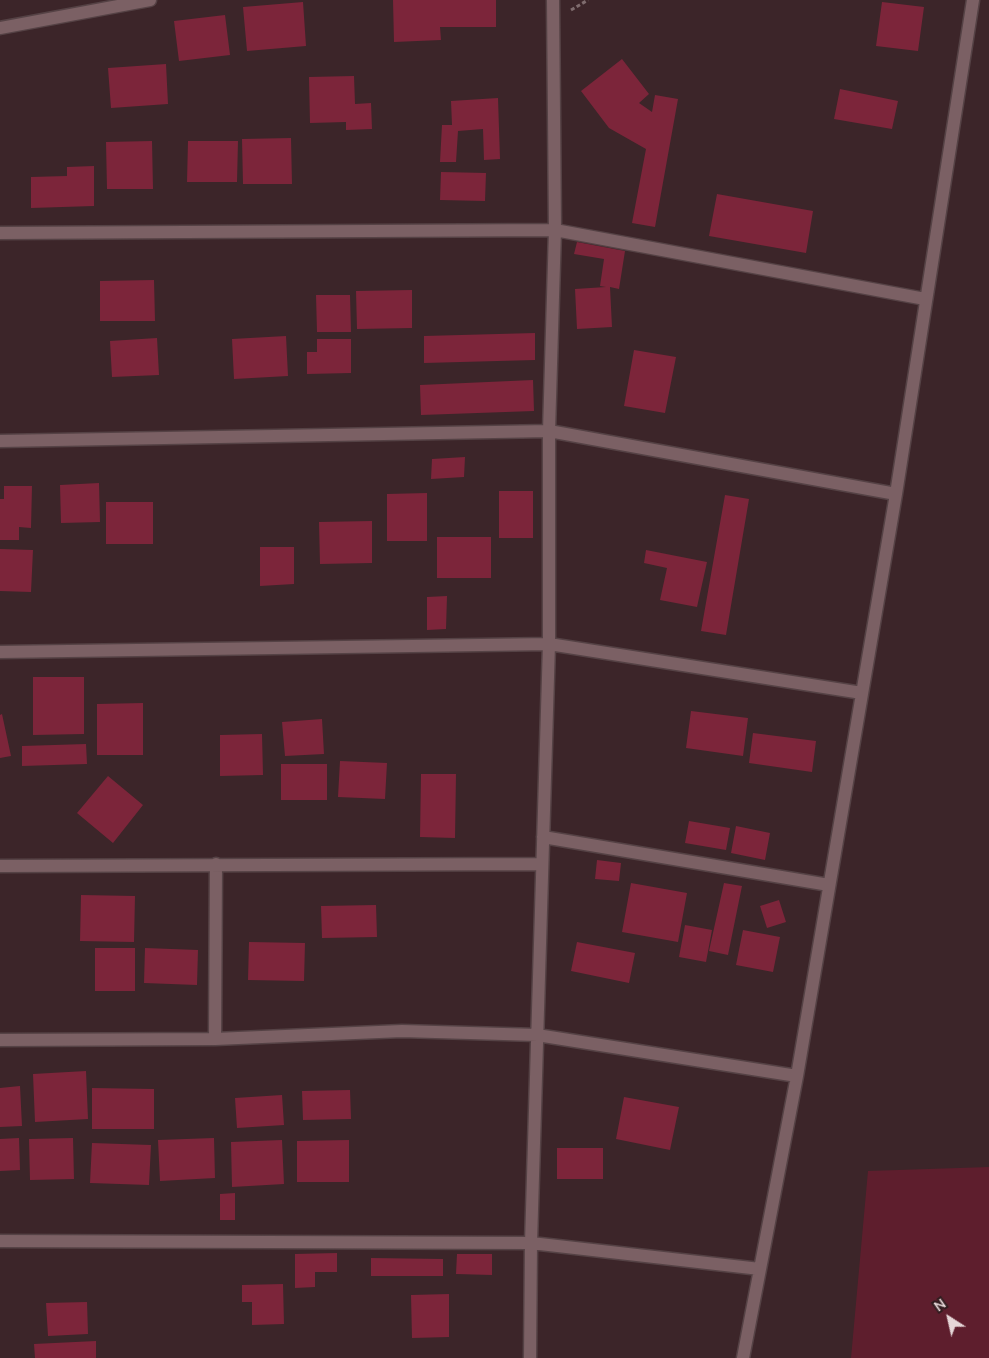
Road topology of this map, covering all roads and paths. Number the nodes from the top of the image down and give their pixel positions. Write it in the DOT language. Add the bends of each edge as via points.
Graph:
graph roads {
  1 [pos="150,0"];
  2 [pos="553,0"];
  3 [pos="973,0"];
  4 [pos="0,28"];
  5 [pos="555,230"];
  6 [pos="0,233"];
  7 [pos="925,300"];
  8 [pos="549,431"];
  9 [pos="0,441"];
  10 [pos="896,494"];
  11 [pos="549,644"];
  12 [pos="0,652"];
  13 [pos="862,693"];
  14 [pos="543,837"];
  15 [pos="216,864"];
  16 [pos="542,864"];
  17 [pos="0,866"];
  18 [pos="830,885"];
  19 [pos="537,1035"];
  20 [pos="215,1039"];
  21 [pos="0,1040"];
  22 [pos="797,1076"];
  23 [pos="0,1242"];
  24 [pos="531,1242"];
  25 [pos="760,1269"];
  26 [pos="530,1358"];
  27 [pos="743,1358"];
  1 -- 4 [label="street"];
  2 -- 5 [label="street"];
  3 -- 7 [label="street"];
  5 -- 6 [label="street"];
  5 -- 7 [label="street"];
  5 -- 8 [label="street"];
  7 -- 10 [label="street"];
  8 -- 9 [label="street"];
  8 -- 10 [label="street"];
  8 -- 11 [label="street"];
  10 -- 13 [label="street"];
  11 -- 12 [label="street"];
  11 -- 13 [label="street"];
  11 -- 14 [label="street"];
  13 -- 18 [label="street"];
  14 -- 16 [label="street"];
  14 -- 18 [label="street"];
  15 -- 16 [label="street"];
  15 -- 17 [label="street"];
  15 -- 20 [label="street"];
  16 -- 19 [label="street"];
  18 -- 22 [label="street"];
  19 -- 20 [label="street" via="402,1031"];
  19 -- 22 [label="street"];
  19 -- 24 [label="street"];
  20 -- 21 [label="street"];
  22 -- 25 [label="street"];
  23 -- 24 [label="street"];
  24 -- 25 [label="street"];
  24 -- 26 [label="street"];
  25 -- 27 [label="street"];
}
